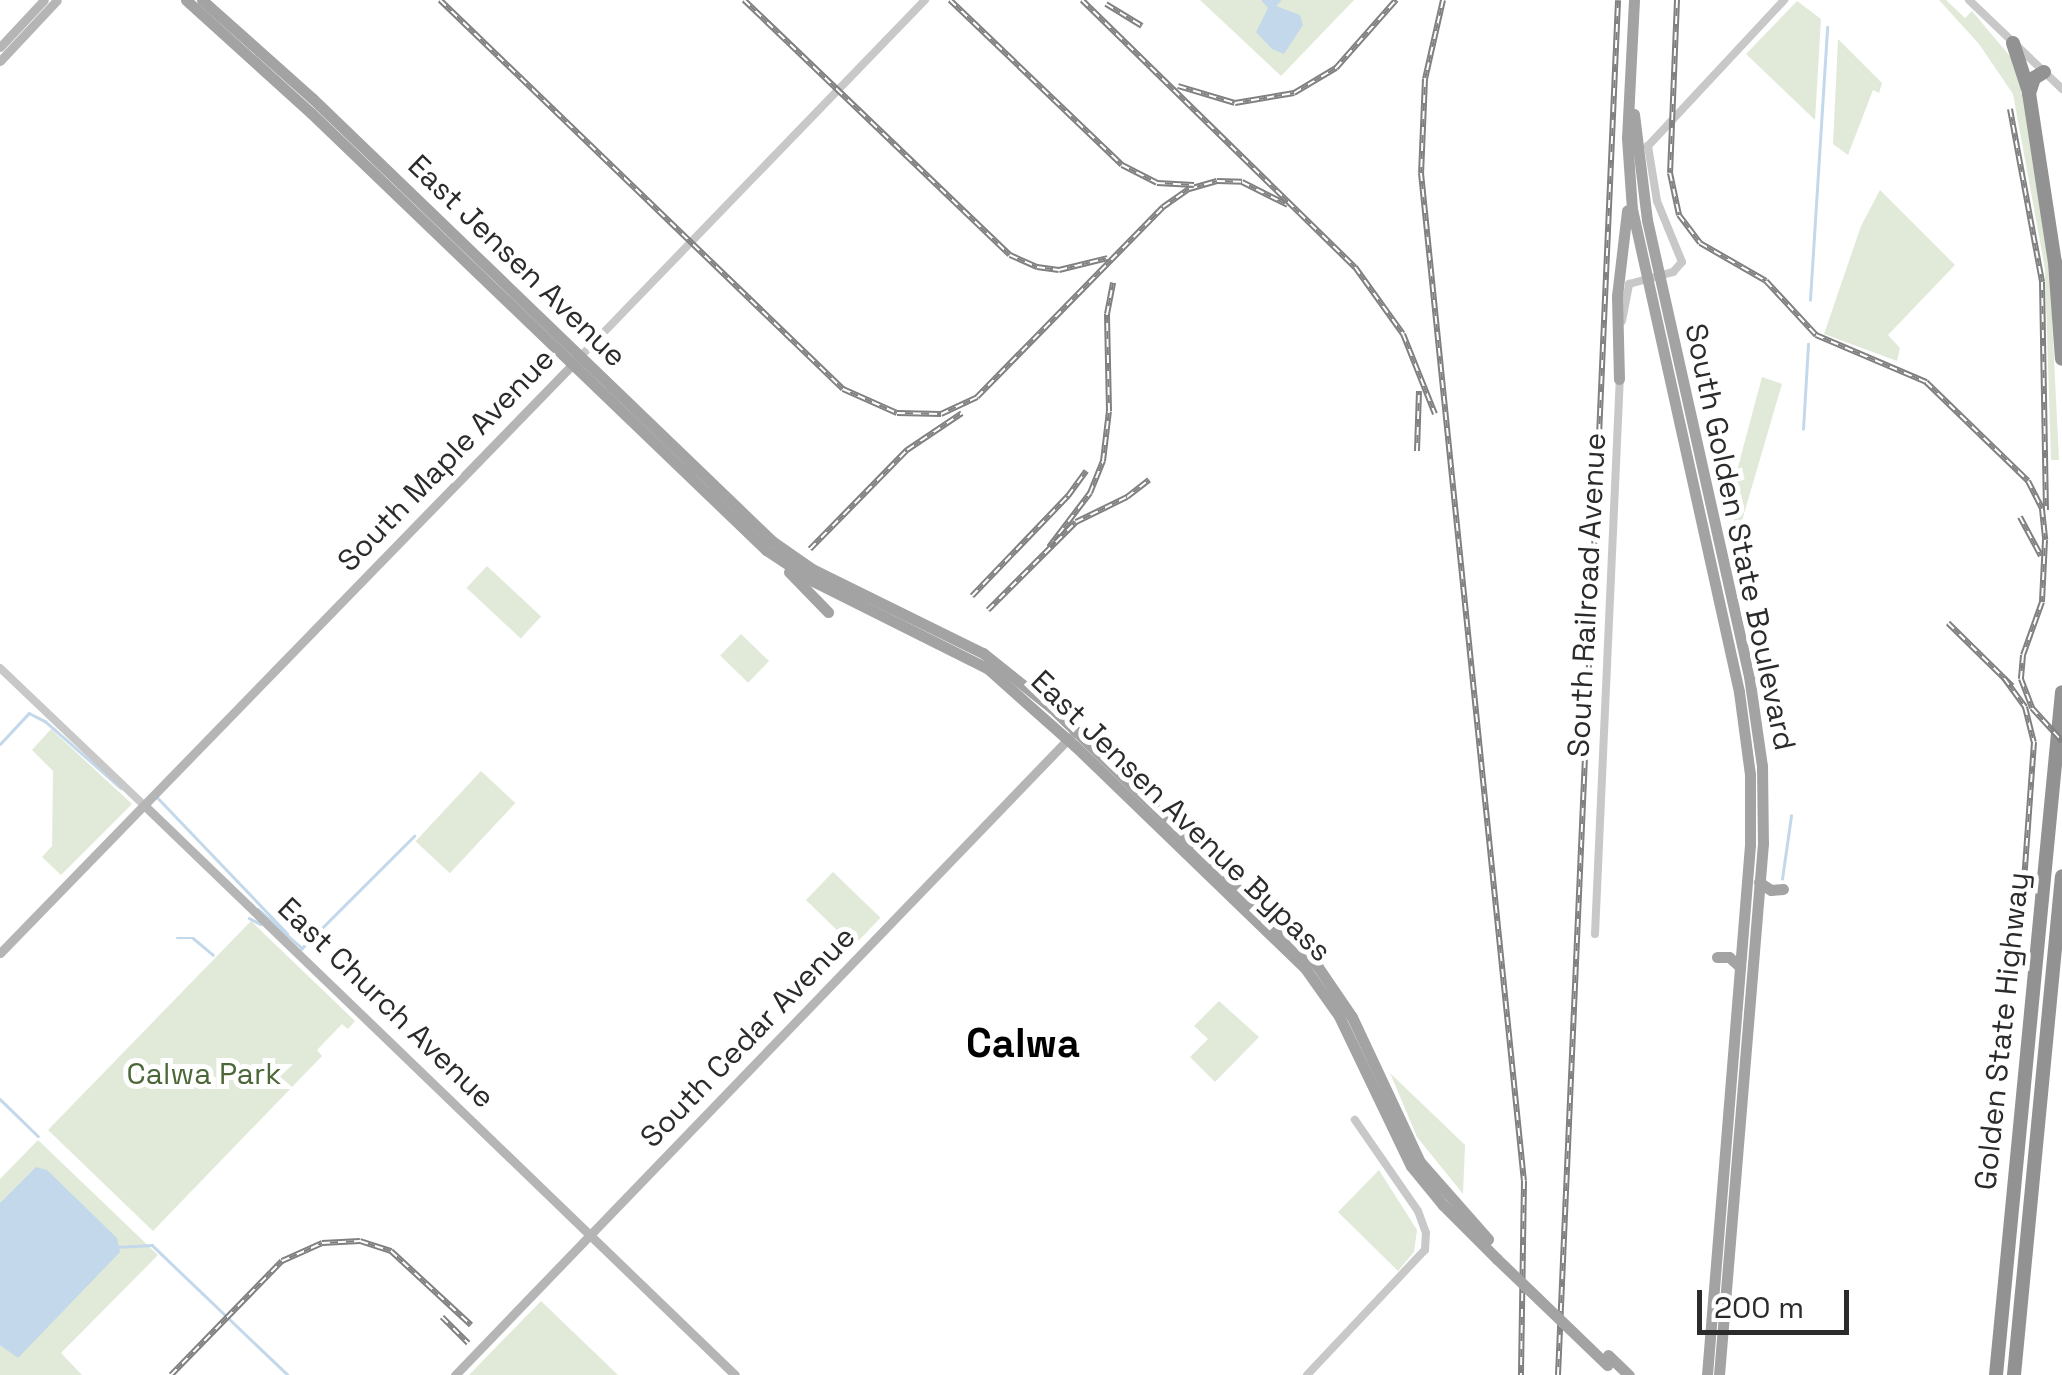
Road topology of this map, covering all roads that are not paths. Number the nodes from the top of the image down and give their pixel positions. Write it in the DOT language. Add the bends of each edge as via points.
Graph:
graph roads {
  1 [pos="44,0"];
  2 [pos="57,0"];
  3 [pos="186,0"];
  4 [pos="202,0"];
  5 [pos="925,0"];
  6 [pos="1634,0"];
  7 [pos="1784,0"];
  8 [pos="1969,0"];
  9 [pos="2013,42"];
  10 [pos="0,47"];
  11 [pos="0,61"];
  12 [pos="1632,70"];
  13 [pos="2049,76"];
  14 [pos="2062,89"];
  15 [pos="2029,93"];
  16 [pos="1630,192"];
  17 [pos="1653,276"];
  18 [pos="2062,359"];
  19 [pos="576,361"];
  20 [pos="1619,379"];
  21 [pos="776,558"];
  22 [pos="796,559"];
  23 [pos="828,612"];
  24 [pos="0,668"];
  25 [pos="2062,692"];
  26 [pos="1072,735"];
  27 [pos="146,807"];
  28 [pos="2062,876"];
  29 [pos="1760,882"];
  30 [pos="1783,889"];
  31 [pos="1594,934"];
  32 [pos="0,953"];
  33 [pos="1717,957"];
  34 [pos="1740,967"];
  35 [pos="1355,1120"];
  36 [pos="589,1236"];
  37 [pos="2003,1312"];
  38 [pos="1607,1360"];
  39 [pos="2014,1374"];
  40 [pos="455,1375"];
  41 [pos="735,1375"];
  42 [pos="1307,1375"];
  43 [pos="1617,1375"];
  44 [pos="1629,1375"];
  45 [pos="1707,1375"];
  46 [pos="1719,1375"];
  47 [pos="1989,1375"];
  48 [pos="1996,1375"];
  1 -- 10 [label="main road"];
  2 -- 11 [label="main road"];
  3 -- 19 [label="main road, East Jensen Avenue"];
  4 -- 19 [label="main road, East Jensen Avenue" via="312,98"];
  5 -- 19 [label="street, South Maple Avenue"];
  6 -- 12 [label="main road, South Golden State Boulevard"];
  7 -- 17 [label="street" via="1648,146 1656,201 1682,259 1676,271"];
  8 -- 9 [label="street"];
  9 -- 13 [label="street"];
  9 -- 15 [label="highway"];
  12 -- 16 [label="main road, South Golden State Boulevard"];
  12 -- 17 [label="main road, South Golden State Boulevard"];
  13 -- 14 [label="street"];
  13 -- 15 [label="highway" via="2034,78"];
  15 -- 18 [label="highway" via="2054,251"];
  16 -- 17 [label="main road, South Golden State Boulevard"];
  16 -- 20 [label="main road" via="1617,296"];
  17 -- 20 [label="street, South Railroad Avenue" via="1625,291"];
  17 -- 29 [label="main road, South Golden State Boulevard" via="1756,709 1763,786"];
  17 -- 34 [label="main road, South Golden State Boulevard" via="1744,720 1751,811"];
  19 -- 21 [label="main road, East Jensen Avenue"];
  19 -- 22 [label="main road, East Jensen Avenue"];
  19 -- 27 [label="main road, South Maple Avenue"];
  20 -- 31 [label="street, South Railroad Avenue"];
  21 -- 23 [label="main road"];
  21 -- 26 [label="main road, East Jensen Avenue Bypass" via="988,668"];
  22 -- 26 [label="main road, East Jensen Avenue Bypass" via="993,660"];
  24 -- 27 [label="street, East Church Avenue"];
  25 -- 37 [label="highway, Golden State Highway"];
  26 -- 36 [label="main road, South Cedar Avenue"];
  26 -- 38 [label="main road, East Jensen Avenue Bypass, bridge" via="1305,968 1339,1016 1404,1156"];
  27 -- 32 [label="main road, South Maple Avenue"];
  27 -- 36 [label="main road, East Church Avenue"];
  28 -- 39 [label="highway, Golden State Highway"];
  29 -- 30 [label="main road"];
  29 -- 46 [label="main road, South Golden State Boulevard"];
  33 -- 34 [label="main road"];
  34 -- 45 [label="main road, South Golden State Boulevard"];
  35 -- 42 [label="street" via="1418,1212 1425,1250"];
  36 -- 40 [label="main road, South Cedar Avenue"];
  36 -- 41 [label="main road, East Church Avenue"];
  37 -- 47 [label="highway"];
  37 -- 48 [label="highway, Golden State Highway"];
  38 -- 43 [label="main road"];
  38 -- 44 [label="main road"];
}
